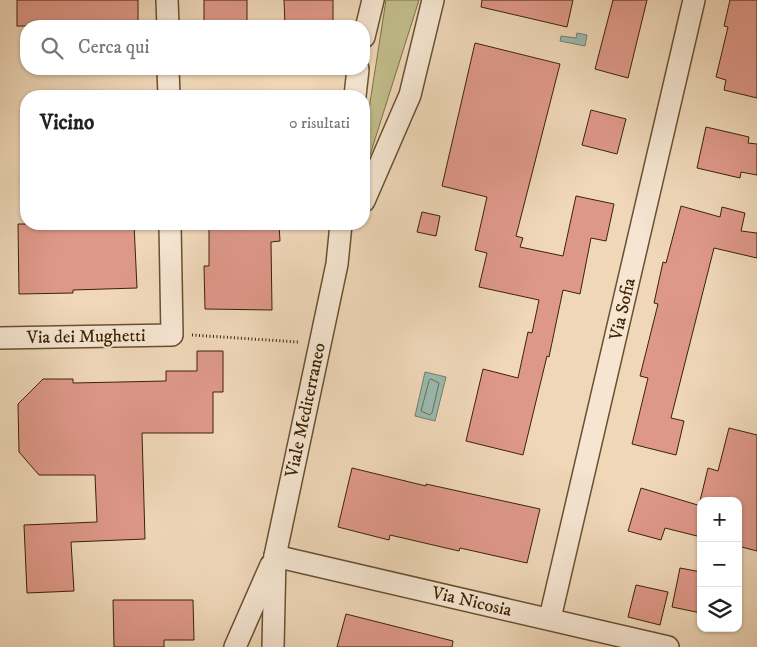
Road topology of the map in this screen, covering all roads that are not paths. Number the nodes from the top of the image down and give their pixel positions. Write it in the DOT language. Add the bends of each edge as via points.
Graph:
graph roads {
  1 [pos="167,0"];
  2 [pos="373,0"];
  3 [pos="433,0"];
  4 [pos="694,0"];
  5 [pos="168,20"];
  6 [pos="368,20"];
  7 [pos="168,75"];
  8 [pos="357,75"];
  9 [pos="169,90"];
  10 [pos="356,90"];
  11 [pos="370,187"];
  12 [pos="170,230"];
  13 [pos="340,230"];
  14 [pos="351,230"];
  15 [pos="336,264"];
  16 [pos="0,338"];
  17 [pos="275,556"];
  18 [pos="550,618"];
  19 [pos="235,647"];
  20 [pos="273,647"];
  21 [pos="668,647"];
  1 -- 5 [label="street"];
  2 -- 6 [label="street"];
  3 -- 11 [label="street" via="410,95"];
  4 -- 18 [label="street, Via Sofia"];
  7 -- 9 [label="street"];
  8 -- 10 [label="street"];
  12 -- 16 [label="street, Via dei Mughetti" via="172,334"];
  13 -- 15 [label="street, Viale Mediterraneo"];
  14 -- 15 [label="street, Viale Mediterraneo"];
  15 -- 17 [label="street, Viale Mediterraneo"];
  17 -- 18 [label="street, Via Nicosia"];
  17 -- 19 [label="street, Viale Mediterraneo"];
  17 -- 20 [label="street, Viale Mediterraneo"];
  18 -- 21 [label="street, Via Nicosia"];
}
